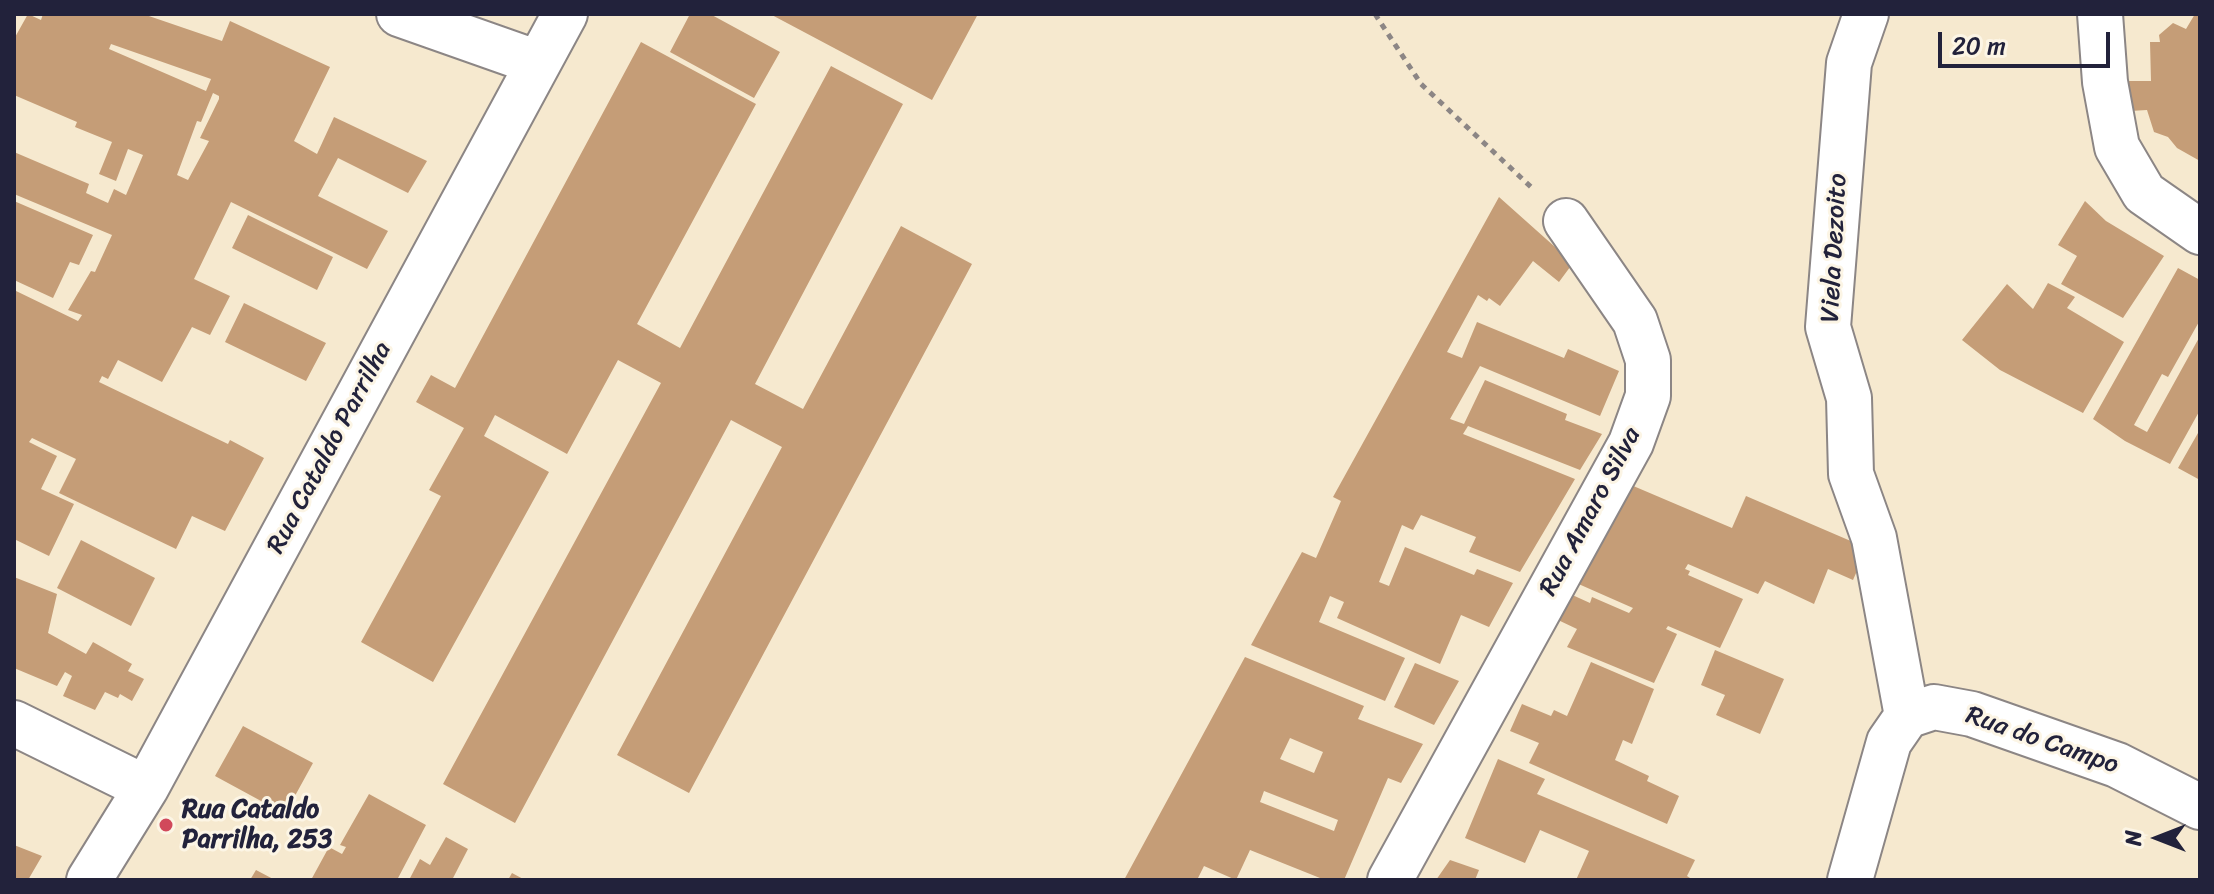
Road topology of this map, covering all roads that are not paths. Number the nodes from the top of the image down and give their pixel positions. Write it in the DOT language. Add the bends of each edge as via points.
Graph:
graph roads {
  1 [pos="399,14"];
  2 [pos="565,14"];
  3 [pos="1866,14"];
  4 [pos="2100,14"];
  5 [pos="538,63"];
  6 [pos="1566,221"];
  7 [pos="2200,232"];
  8 [pos="1907,716"];
  9 [pos="14,723"];
  10 [pos="146,788"];
  11 [pos="2200,807"];
  12 [pos="89,880"];
  13 [pos="1390,880"];
  14 [pos="1850,880"];
  1 -- 5 [label="street"];
  2 -- 5 [label="street, Rua Cataldo Parrilha"];
  3 -- 8 [label="street, Viela Dezoito" via="1849,63 1828,327 1849,398 1851,474 1874,538"];
  4 -- 7 [label="street" via="2117,147 2144,193"];
  5 -- 10 [label="street, Rua Cataldo Parrilha"];
  6 -- 13 [label="street, Rua Amaro Silva" via="1635,321 1648,360 1648,396 1631,443"];
  8 -- 11 [label="street, Rua do Campo" via="1934,707 1972,714 2117,765"];
  8 -- 14 [label="street" via="1889,742"];
  9 -- 10 [label="street"];
  10 -- 12 [label="street, Rua Cataldo Parrilha"];
}
